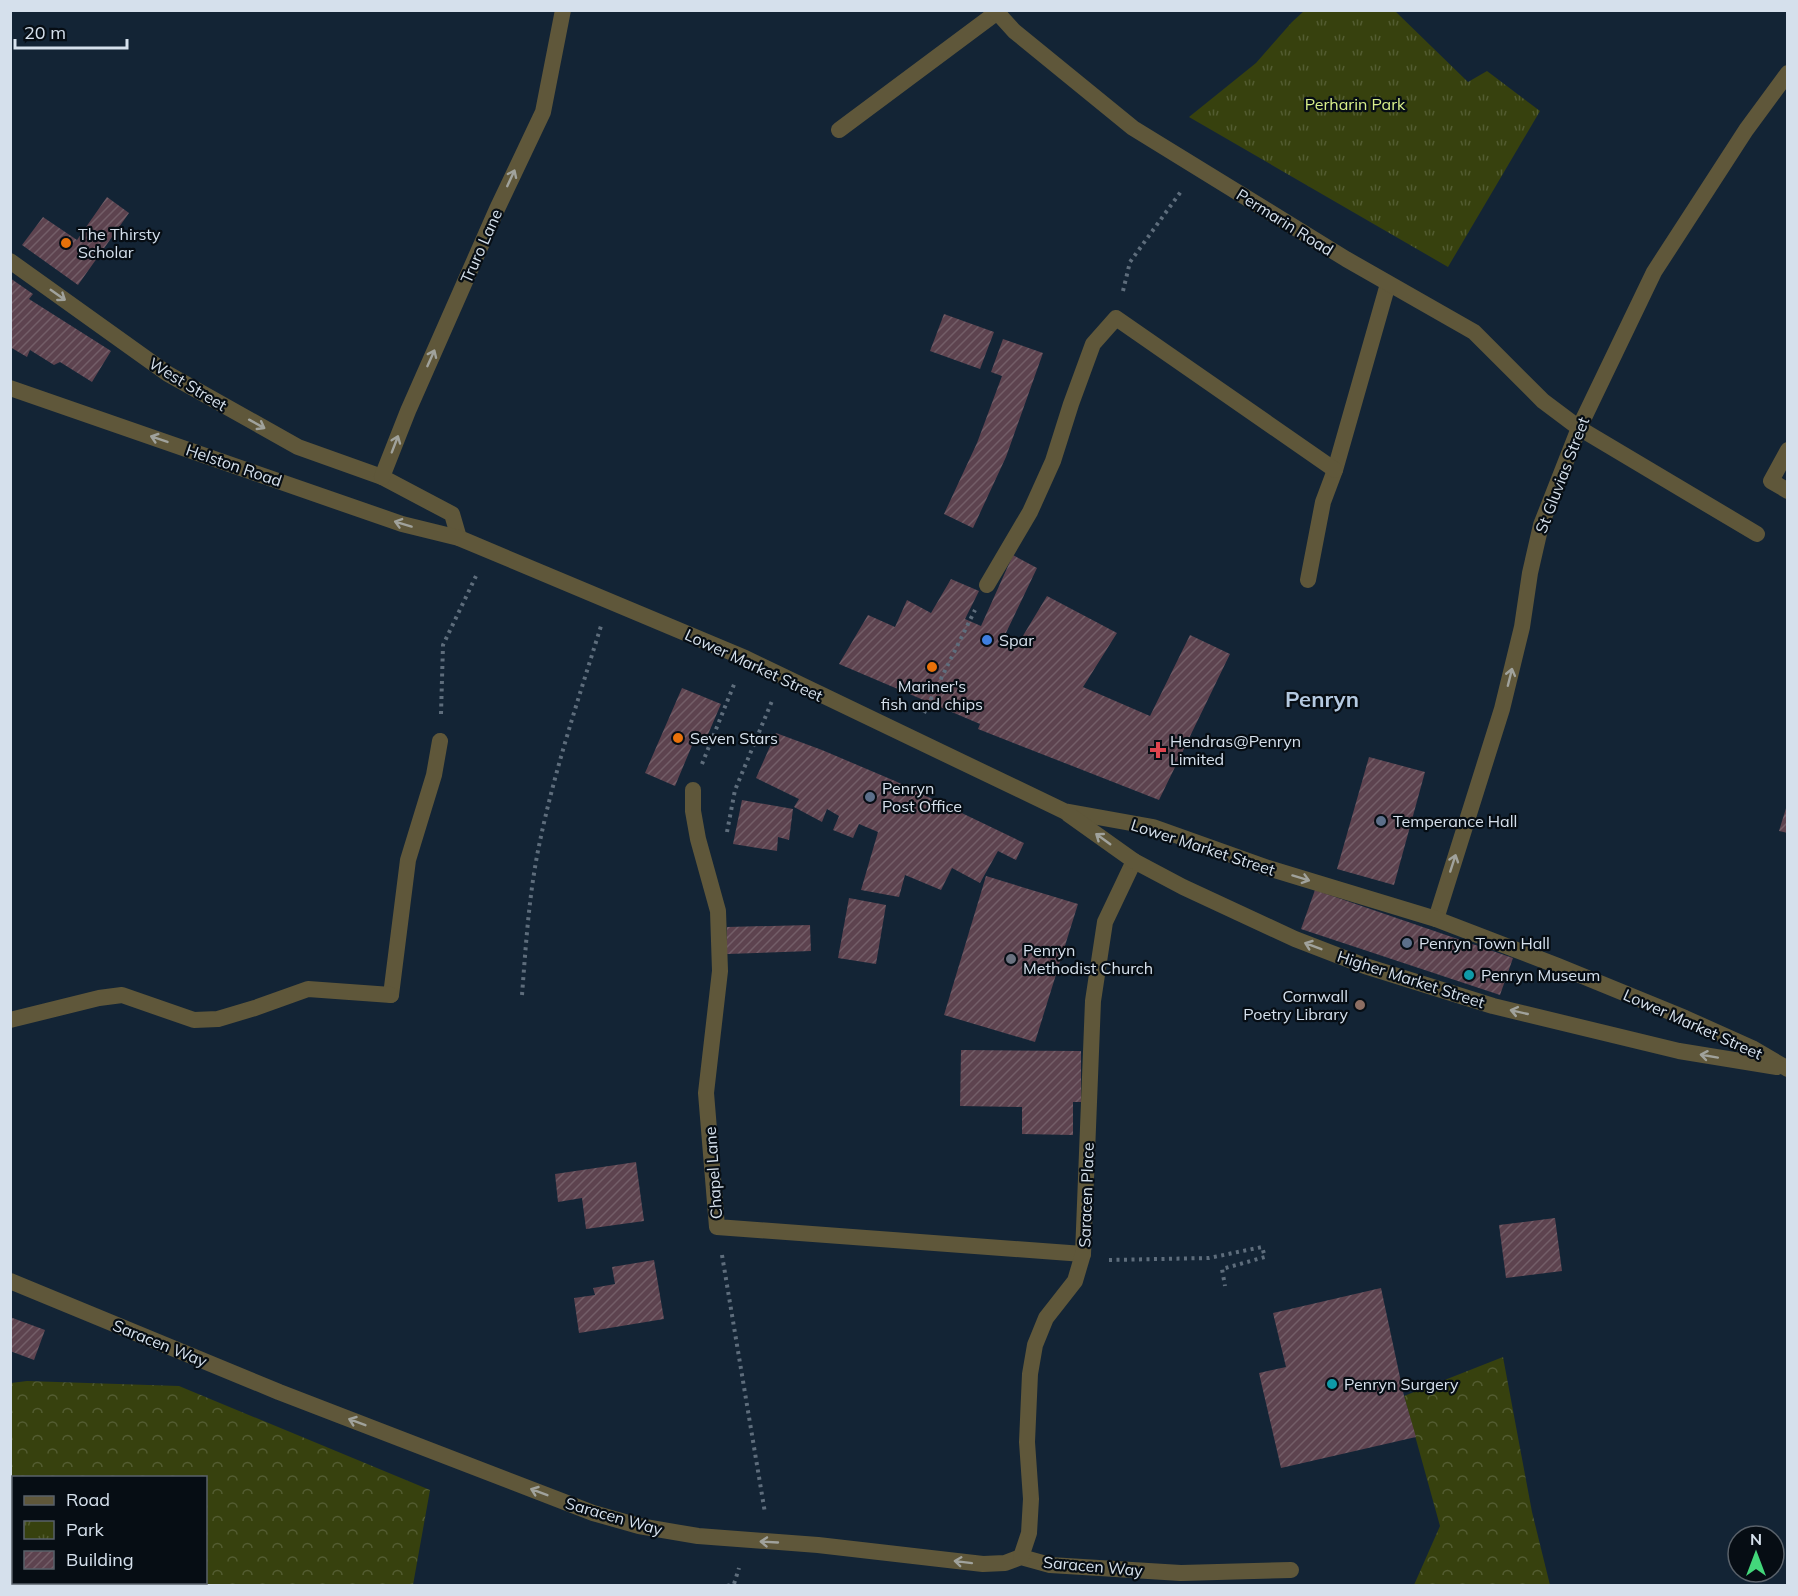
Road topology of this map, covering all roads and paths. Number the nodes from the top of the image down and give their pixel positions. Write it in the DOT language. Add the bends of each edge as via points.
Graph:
graph roads {
  1 [pos="563,10"];
  2 [pos="997,11"];
  3 [pos="1788,73"];
  4 [pos="839,130"];
  5 [pos="1197,168"];
  6 [pos="10,261"];
  7 [pos="1388,284"];
  8 [pos="1116,318"];
  9 [pos="10,388"];
  10 [pos="1579,428"];
  11 [pos="1788,450"];
  12 [pos="1335,470"];
  13 [pos="382,477"];
  14 [pos="1788,491"];
  15 [pos="1756,534"];
  16 [pos="459,538"];
  17 [pos="488,550"];
  18 [pos="1308,580"];
  19 [pos="987,585"];
  20 [pos="610,600"];
  21 [pos="745,658"];
  22 [pos="782,677"];
  23 [pos="910,738"];
  24 [pos="440,741"];
  25 [pos="693,790"];
  26 [pos="1064,810"];
  27 [pos="1134,861"];
  28 [pos="707,866"];
  29 [pos="1436,919"];
  30 [pos="522,995"];
  31 [pos="10,1020"];
  32 [pos="1787,1069"];
  33 [pos="717,1227"];
  34 [pos="1082,1258"];
  35 [pos="10,1281"];
  36 [pos="1225,1286"];
  37 [pos="770,1542"];
  38 [pos="1020,1557"];
  39 [pos="1291,1570"];
  13 -- 1 [label="street, Truro Lane, one-way" via="543,112"];
  2 -- 4 [label="street"];
  2 -- 5 [label="street, Permarin Road" via="1014,31 1133,128"];
  3 -- 10 [label="street, St Gluvias Street" via="1746,130 1654,272"];
  5 -- 7 [label="street, Permarin Road"];
  5 -- 8 [label="path" via="1130,262"];
  6 -- 13 [label="street, West Street, one-way" via="168,374 298,447"];
  7 -- 10 [label="street, Permarin Road" via="1474,332 1543,401"];
  7 -- 12 [label="street"];
  8 -- 12 [label="street"];
  8 -- 19 [label="street" via="1093,344 1049,471"];
  16 -- 9 [label="street, Helston Road, one-way" via="402,524"];
  10 -- 15 [label="street, Permarin Road"];
  29 -- 10 [label="street, St Gluvias Street, one-way" via="1502,709 1522,627 1540,525"];
  11 -- 14 [label="street" via="1771,481"];
  12 -- 18 [label="street" via="1323,502"];
  13 -- 16 [label="street, West Street" via="453,514"];
  16 -- 17 [label="street, Lower Market Street"];
  17 -- 20 [label="street, Lower Market Street"];
  17 -- 24 [label="path" via="443,645"];
  19 -- 23 [label="path"];
  20 -- 21 [label="street, Lower Market Street"];
  20 -- 30 [label="path" via="572,718 540,840"];
  21 -- 22 [label="street, Lower Market Street"];
  21 -- 25 [label="path"];
  22 -- 23 [label="street, Lower Market Street"];
  22 -- 28 [label="path" via="735,790 725,840"];
  23 -- 26 [label="street, Lower Market Street"];
  24 -- 31 [label="street" via="434,775 408,860 391,995 308,989 228,1016 195,1020 122,995"];
  25 -- 28 [label="street, Chapel Lane" via="693,811"];
  27 -- 26 [label="street, Higher Market Street, one-way"];
  26 -- 29 [label="street, Lower Market Street, one-way" via="1153,827 1268,868"];
  32 -- 27 [label="street, Higher Market Street, one-way" via="1679,1051 1493,1006 1376,969 1295,939"];
  27 -- 34 [label="street, Saracen Place" via="1105,922 1093,1001"];
  28 -- 33 [label="street, Chapel Lane" via="718,911 720,971 706,1093"];
  29 -- 32 [label="street, Lower Market Street" via="1685,1018 1752,1048"];
  33 -- 34 [label="street, Chapel Lane"];
  33 -- 37 [label="path"];
  34 -- 36 [label="path" via="1209,1258 1262,1247 1265,1257 1222,1269"];
  34 -- 38 [label="street, Saracen Place" via="1075,1281 1046,1318 1035,1345 1027,1442 1029,1533"];
  37 -- 35 [label="street, Saracen Way, one-way" via="698,1536 592,1513 279,1392"];
  38 -- 37 [label="street, Saracen Way, one-way" via="1005,1563 982,1564"];
  38 -- 39 [label="street, Saracen Way" via="1050,1565 1181,1573"];
}
